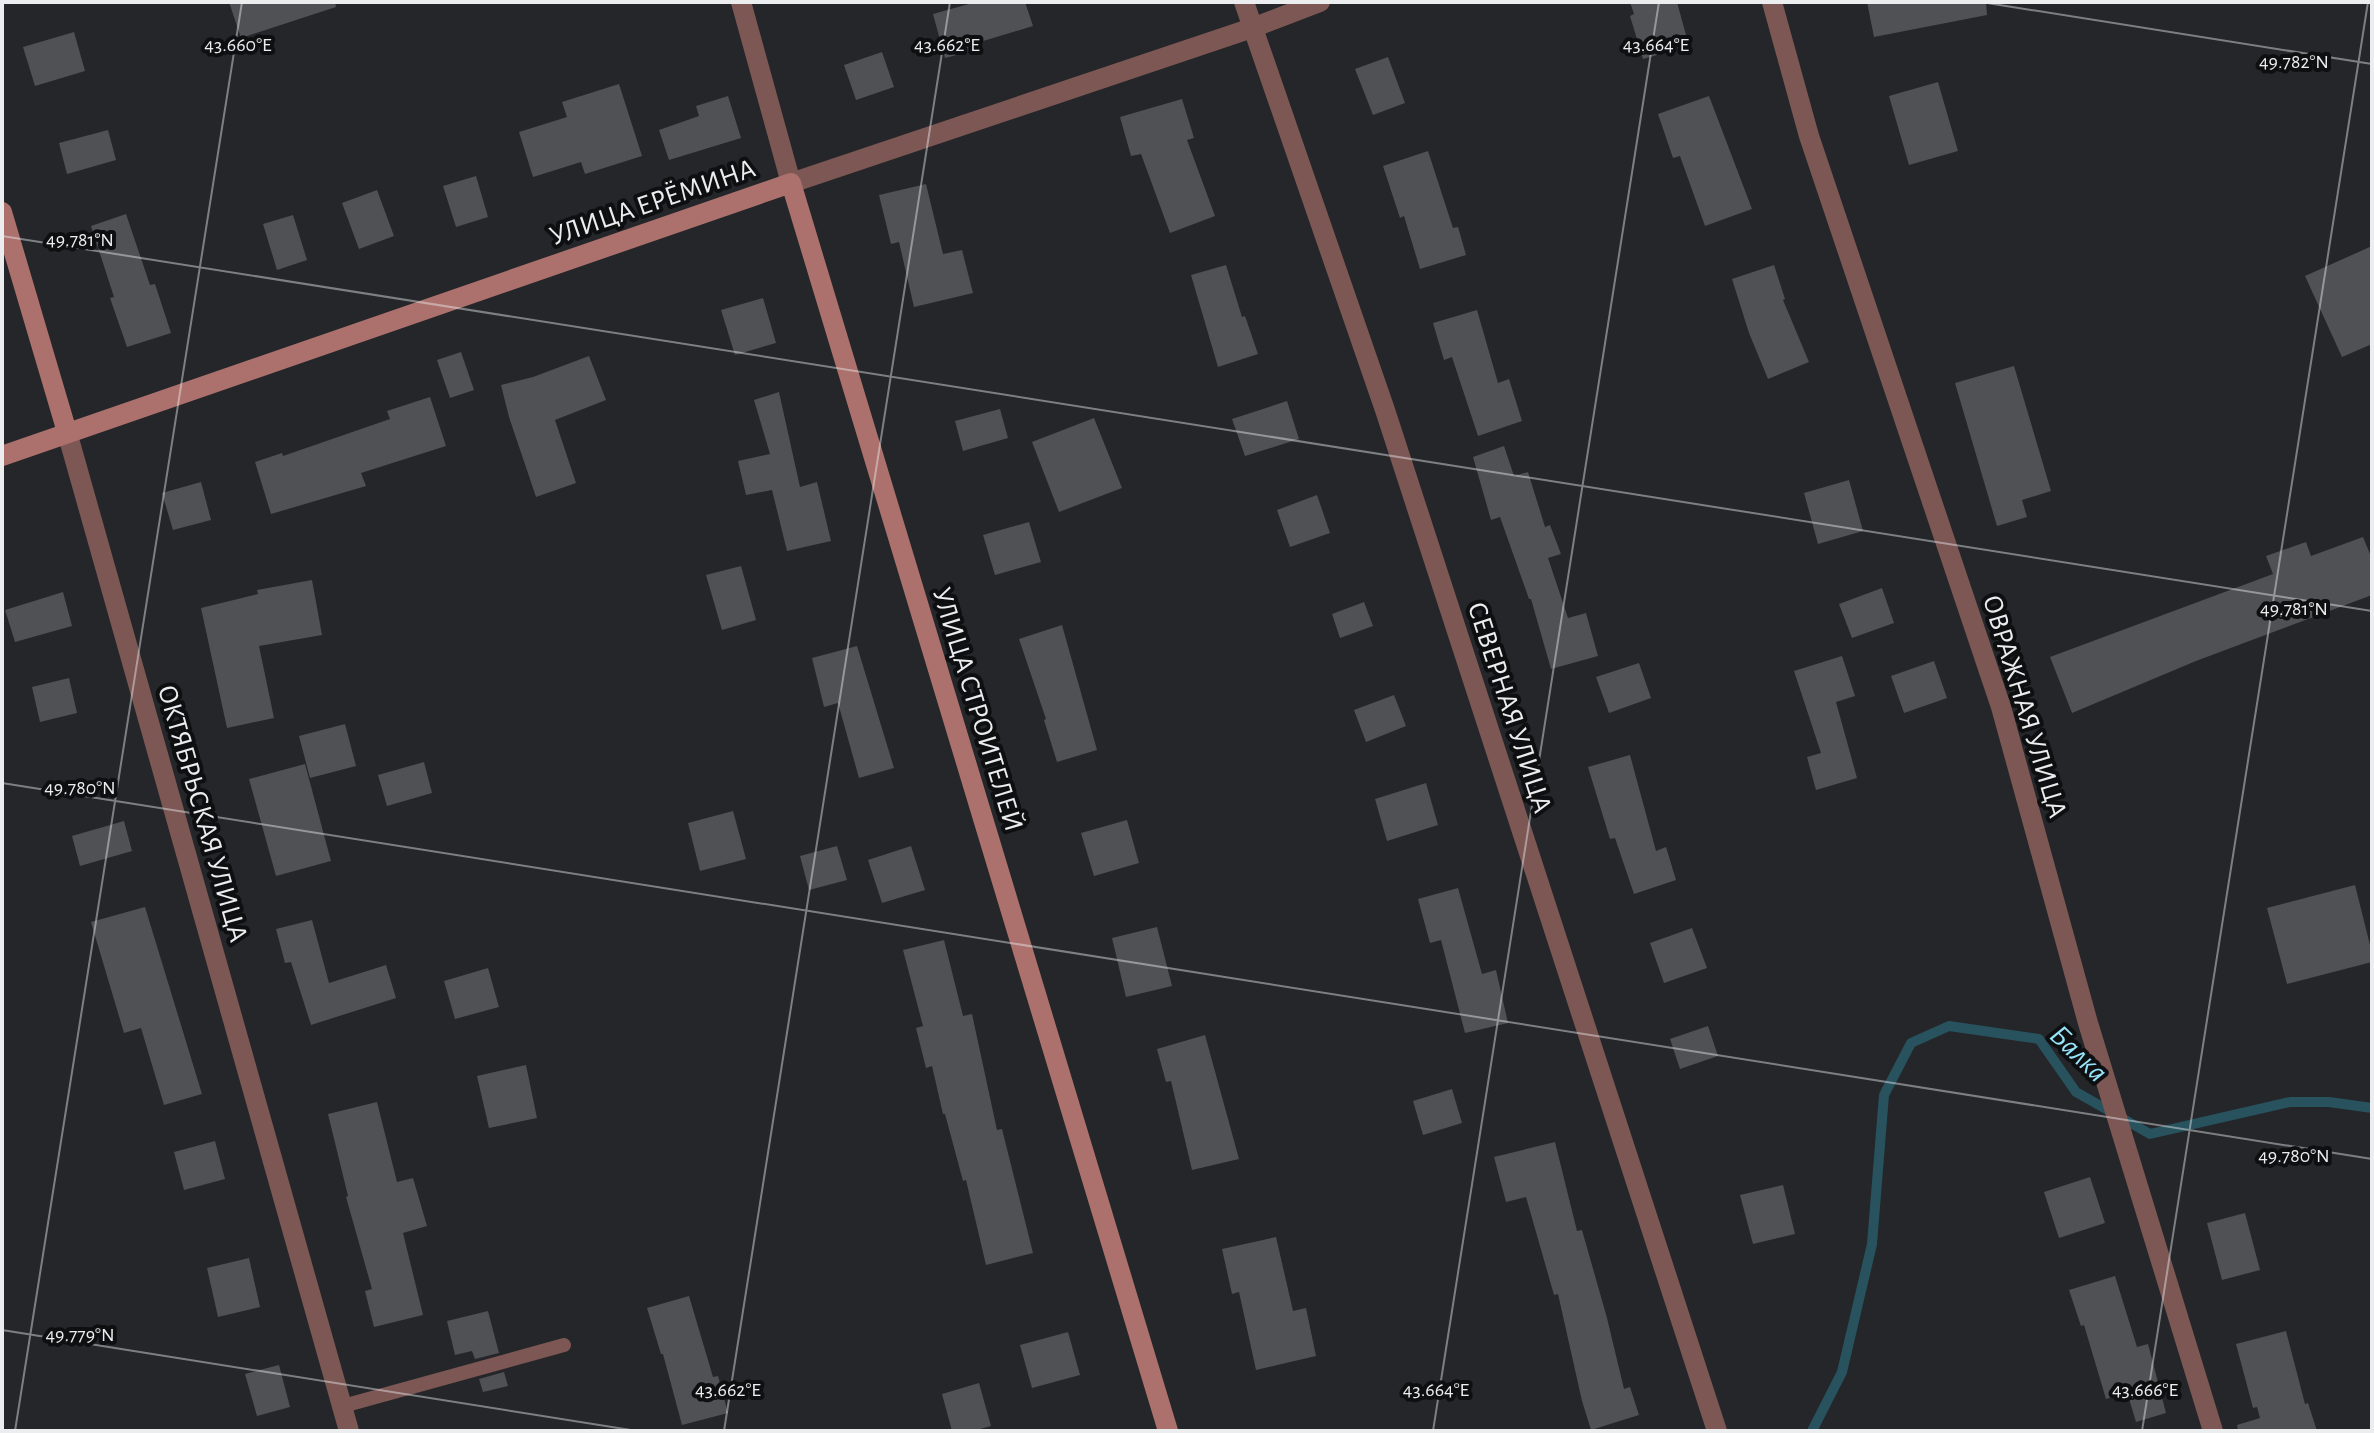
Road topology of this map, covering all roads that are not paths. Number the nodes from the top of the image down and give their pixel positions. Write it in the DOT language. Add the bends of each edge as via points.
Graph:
graph roads {
  1 [pos="741,2"];
  2 [pos="1244,2"];
  3 [pos="1320,2"];
  4 [pos="1772,2"];
  5 [pos="1252,28"];
  6 [pos="791,183"];
  7 [pos="2,212"];
  8 [pos="67,432"];
  9 [pos="2,456"];
  10 [pos="564,1345"];
  11 [pos="343,1406"];
  12 [pos="349,1431"];
  13 [pos="1168,1431"];
  14 [pos="1717,1431"];
  15 [pos="2213,1431"];
  1 -- 6 [label="street, УЛИЦА СТРОИТЕЛЕЙ"];
  2 -- 5 [label="street, СЕВЕРНАЯ УЛИЦА"];
  3 -- 5 [label="street, УЛИЦА ЕРЁМИНА"];
  4 -- 15 [label="street, ОВРАЖНАЯ УЛИЦА" via="1809,136 2001,707 2088,1023"];
  5 -- 6 [label="street, УЛИЦА ЕРЁМИНА"];
  5 -- 14 [label="street, СЕВЕРНАЯ УЛИЦА" via="1385,410"];
  6 -- 8 [label="street, УЛИЦА ЕРЁМИНА"];
  6 -- 13 [label="street, УЛИЦА СТРОИТЕЛЕЙ"];
  7 -- 8 [label="street, ОКТЯБРЬСКАЯ УЛИЦА"];
  8 -- 9 [label="street, УЛИЦА ЕРЁМИНА"];
  8 -- 11 [label="street, ОКТЯБРЬСКАЯ УЛИЦА"];
  10 -- 11 [label="lane"];
  11 -- 12 [label="street, ОКТЯБРЬСКАЯ УЛИЦА"];
}
